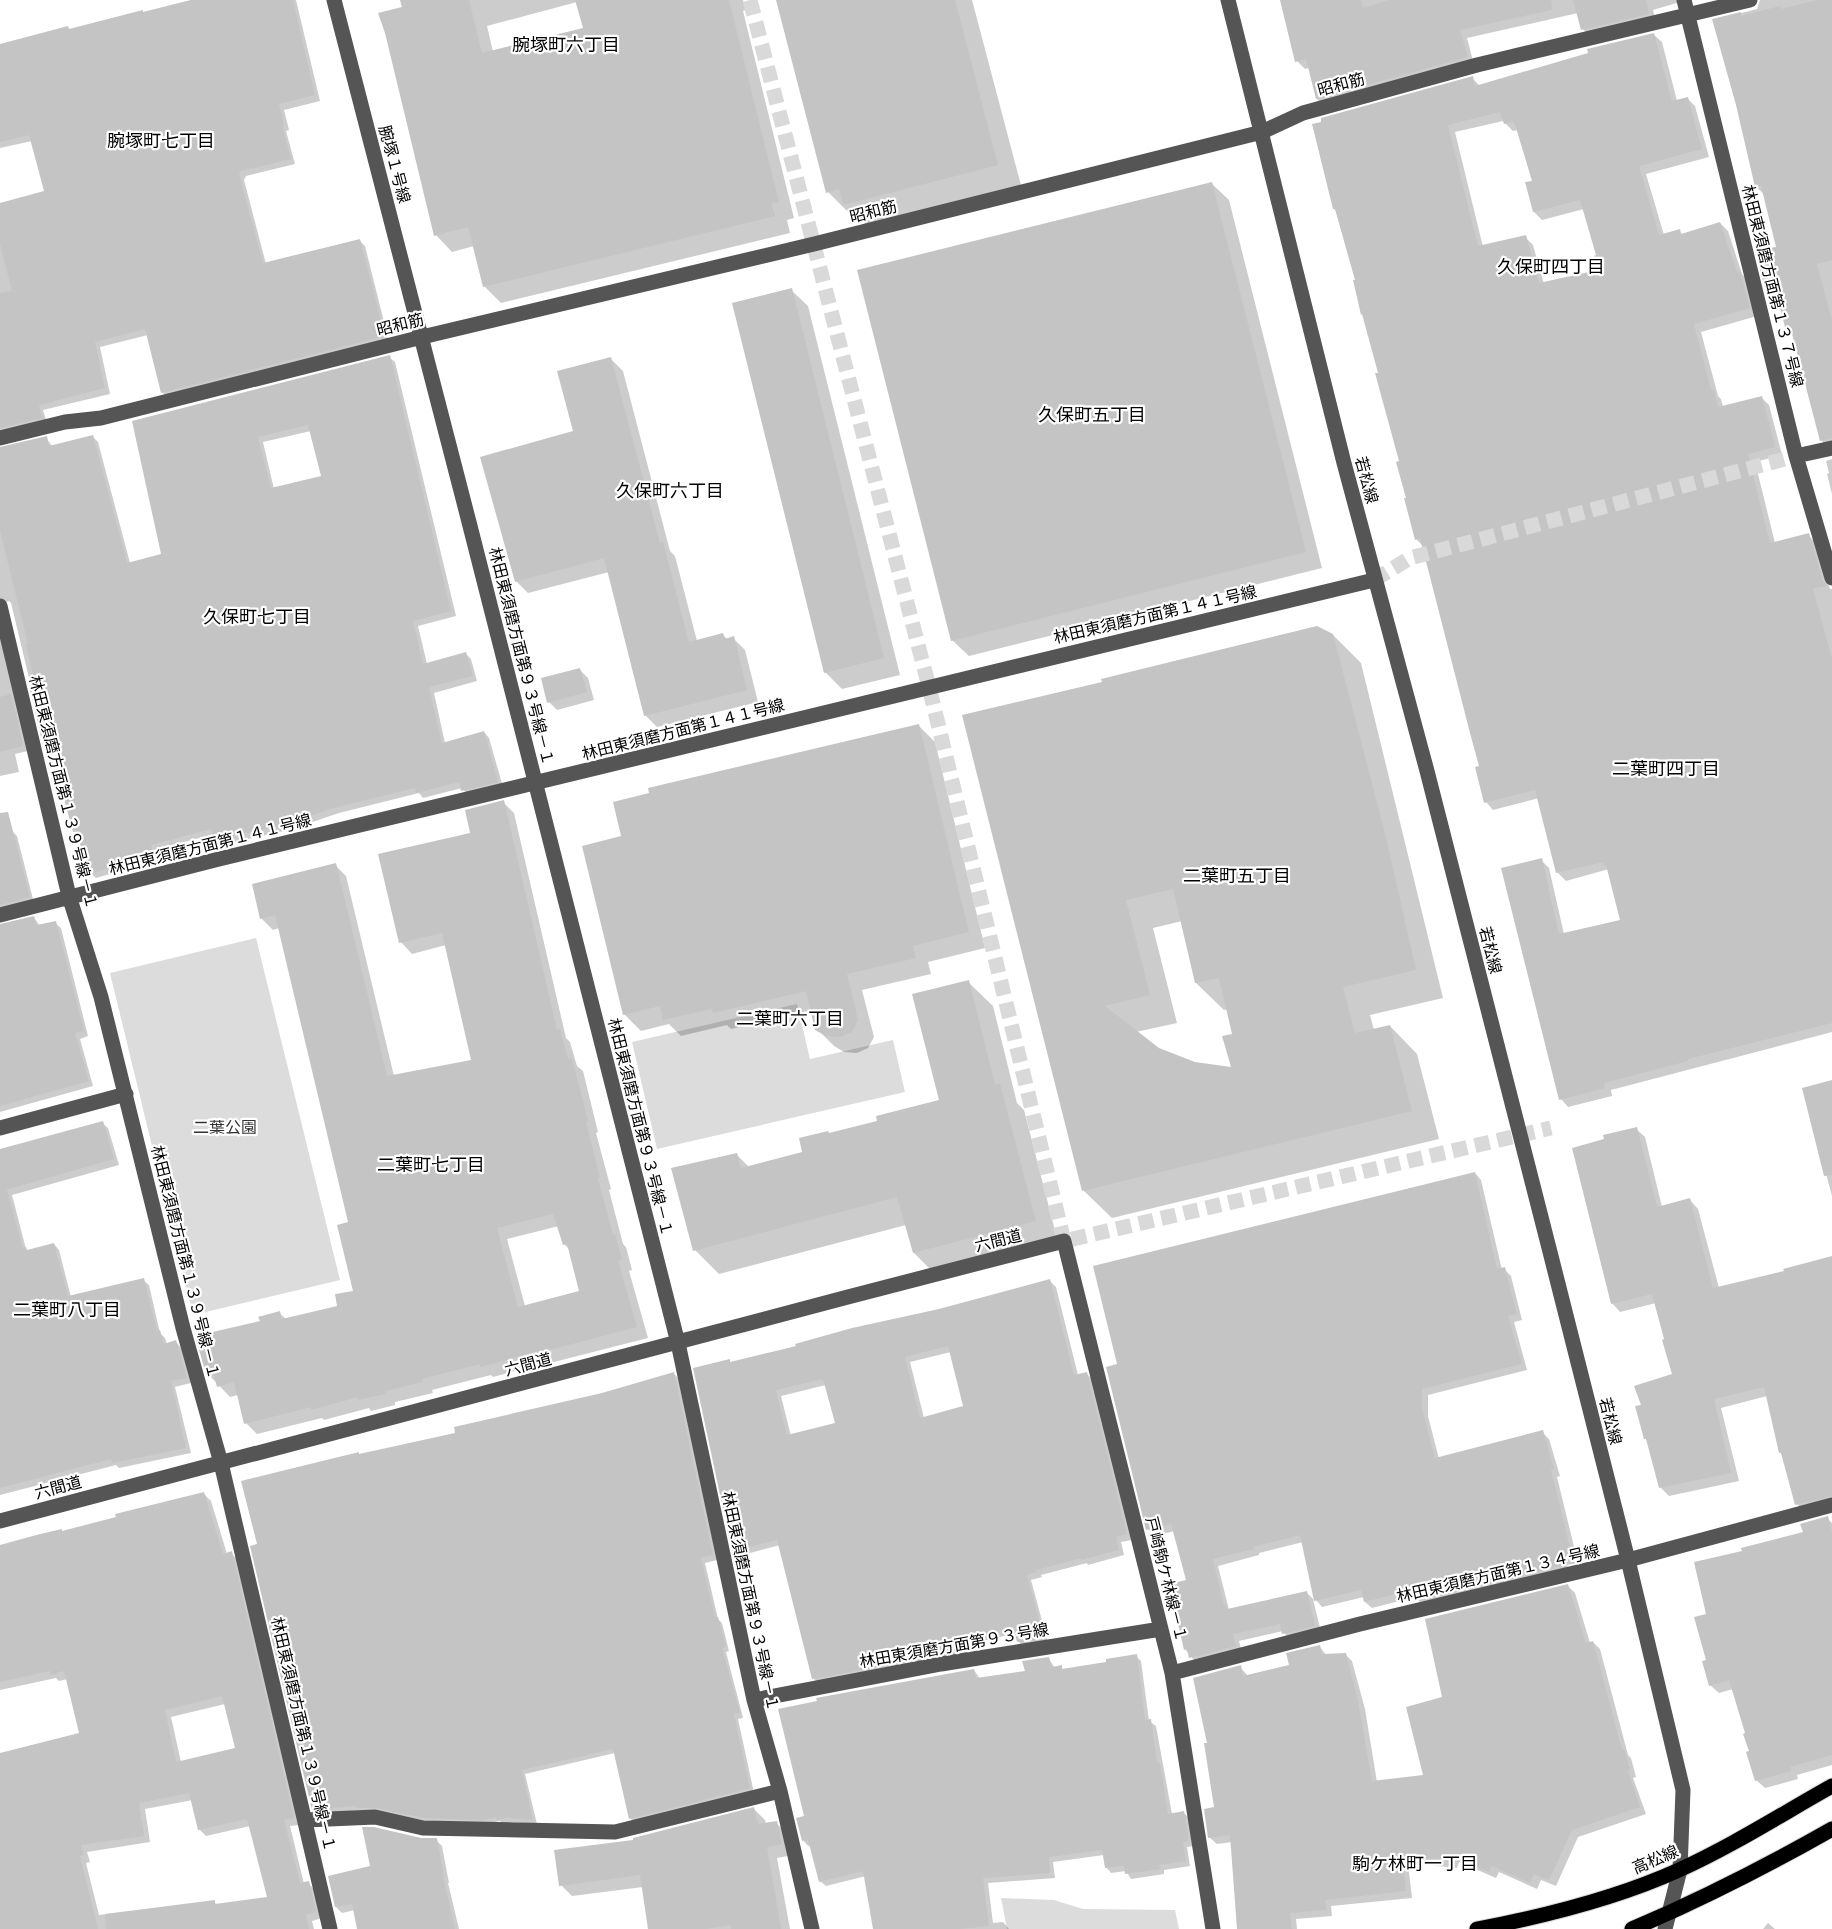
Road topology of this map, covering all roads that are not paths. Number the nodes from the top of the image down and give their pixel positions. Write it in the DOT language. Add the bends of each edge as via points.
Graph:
graph roads {
  1 [pos="334,0"];
  2 [pos="1228,0"];
  3 [pos="1684,0"];
  4 [pos="1749,0"];
  5 [pos="1689,16"];
  6 [pos="1262,132"];
  7 [pos="422,337"];
  8 [pos="0,438"];
  9 [pos="1832,448"];
  10 [pos="1796,456"];
  11 [pos="1832,578"];
  12 [pos="1374,580"];
  13 [pos="0,606"];
  14 [pos="536,784"];
  15 [pos="69,896"];
  16 [pos="0,915"];
  17 [pos="126,1094"];
  18 [pos="0,1128"];
  19 [pos="1064,1241"];
  20 [pos="678,1343"];
  21 [pos="221,1463"];
  22 [pos="1832,1505"];
  23 [pos="0,1521"];
  24 [pos="1628,1560"];
  25 [pos="1161,1629"];
  26 [pos="1172,1673"];
  27 [pos="754,1700"];
  28 [pos="1832,1786"];
  29 [pos="780,1791"];
  30 [pos="306,1820"];
  31 [pos="1832,1829"];
  32 [pos="1680,1870"];
  33 [pos="1668,1914"];
  34 [pos="330,1929"];
  35 [pos="812,1929"];
  36 [pos="1213,1929"];
  37 [pos="1477,1929"];
  38 [pos="1632,1929"];
  39 [pos="1665,1929"];
  1 -- 7 [label="street, 腕塚１号線"];
  2 -- 6 [label="street, 若松線"];
  3 -- 5 [label="street, 林田東須磨方面第１３７号線"];
  4 -- 5 [label="street, 昭和筋"];
  5 -- 6 [label="street, 昭和筋" via="1477,65 1303,113"];
  5 -- 10 [label="street, 林田東須磨方面第１３７号線"];
  6 -- 7 [label="street, 昭和筋"];
  6 -- 12 [label="street, 若松線"];
  7 -- 8 [label="street, 昭和筋" via="101,418 65,422"];
  7 -- 14 [label="street, 林田東須磨方面第９３号線－１"];
  9 -- 10 [label="street"];
  10 -- 11 [label="street, 林田東須磨方面第１３７号線"];
  12 -- 14 [label="street, 林田東須磨方面第１４１号線"];
  12 -- 24 [label="street, 若松線" via="1430,781"];
  13 -- 15 [label="street, 林田東須磨方面第１３９号線－１"];
  14 -- 15 [label="street, 林田東須磨方面第１４１号線"];
  14 -- 20 [label="street, 林田東須磨方面第９３号線－１"];
  15 -- 16 [label="street, 林田東須磨方面第１４１号線"];
  15 -- 17 [label="street, 林田東須磨方面第１３９号線－１"];
  17 -- 18 [label="street"];
  17 -- 21 [label="street, 林田東須磨方面第１３９号線－１" via="181,1322"];
  19 -- 20 [label="street, 六間道"];
  19 -- 25 [label="street, 戸崎駒ケ林線－１"];
  20 -- 21 [label="street, 六間道"];
  20 -- 27 [label="street, 林田東須磨方面第９３号線－１"];
  21 -- 23 [label="street, 六間道"];
  21 -- 30 [label="street, 林田東須磨方面第１３９号線－１"];
  22 -- 24 [label="street, 林田東須磨方面第１３４号線"];
  24 -- 26 [label="street, 林田東須磨方面第１３４号線" via="1360,1623"];
  24 -- 32 [label="street, 若松線" via="1683,1790"];
  25 -- 26 [label="street, 戸崎駒ケ林線－１"];
  25 -- 27 [label="street, 林田東須磨方面第９３号線" via="941,1664"];
  26 -- 36 [label="street, 戸崎駒ケ林線－１"];
  27 -- 29 [label="street, 林田東須磨方面第９３号線－１"];
  28 -- 32 [label="main road, 高松線"];
  29 -- 30 [label="street" via="615,1832 423,1828 375,1817"];
  29 -- 35 [label="street, 林田東須磨方面第９３号線－１"];
  30 -- 34 [label="street, 林田東須磨方面第１３９号線－１"];
  31 -- 33 [label="main road"];
  32 -- 33 [label="street, 若松線"];
  32 -- 37 [label="main road, 高松線" via="1575,1908"];
  33 -- 38 [label="main road"];
  33 -- 39 [label="street, 若松線"];
}
